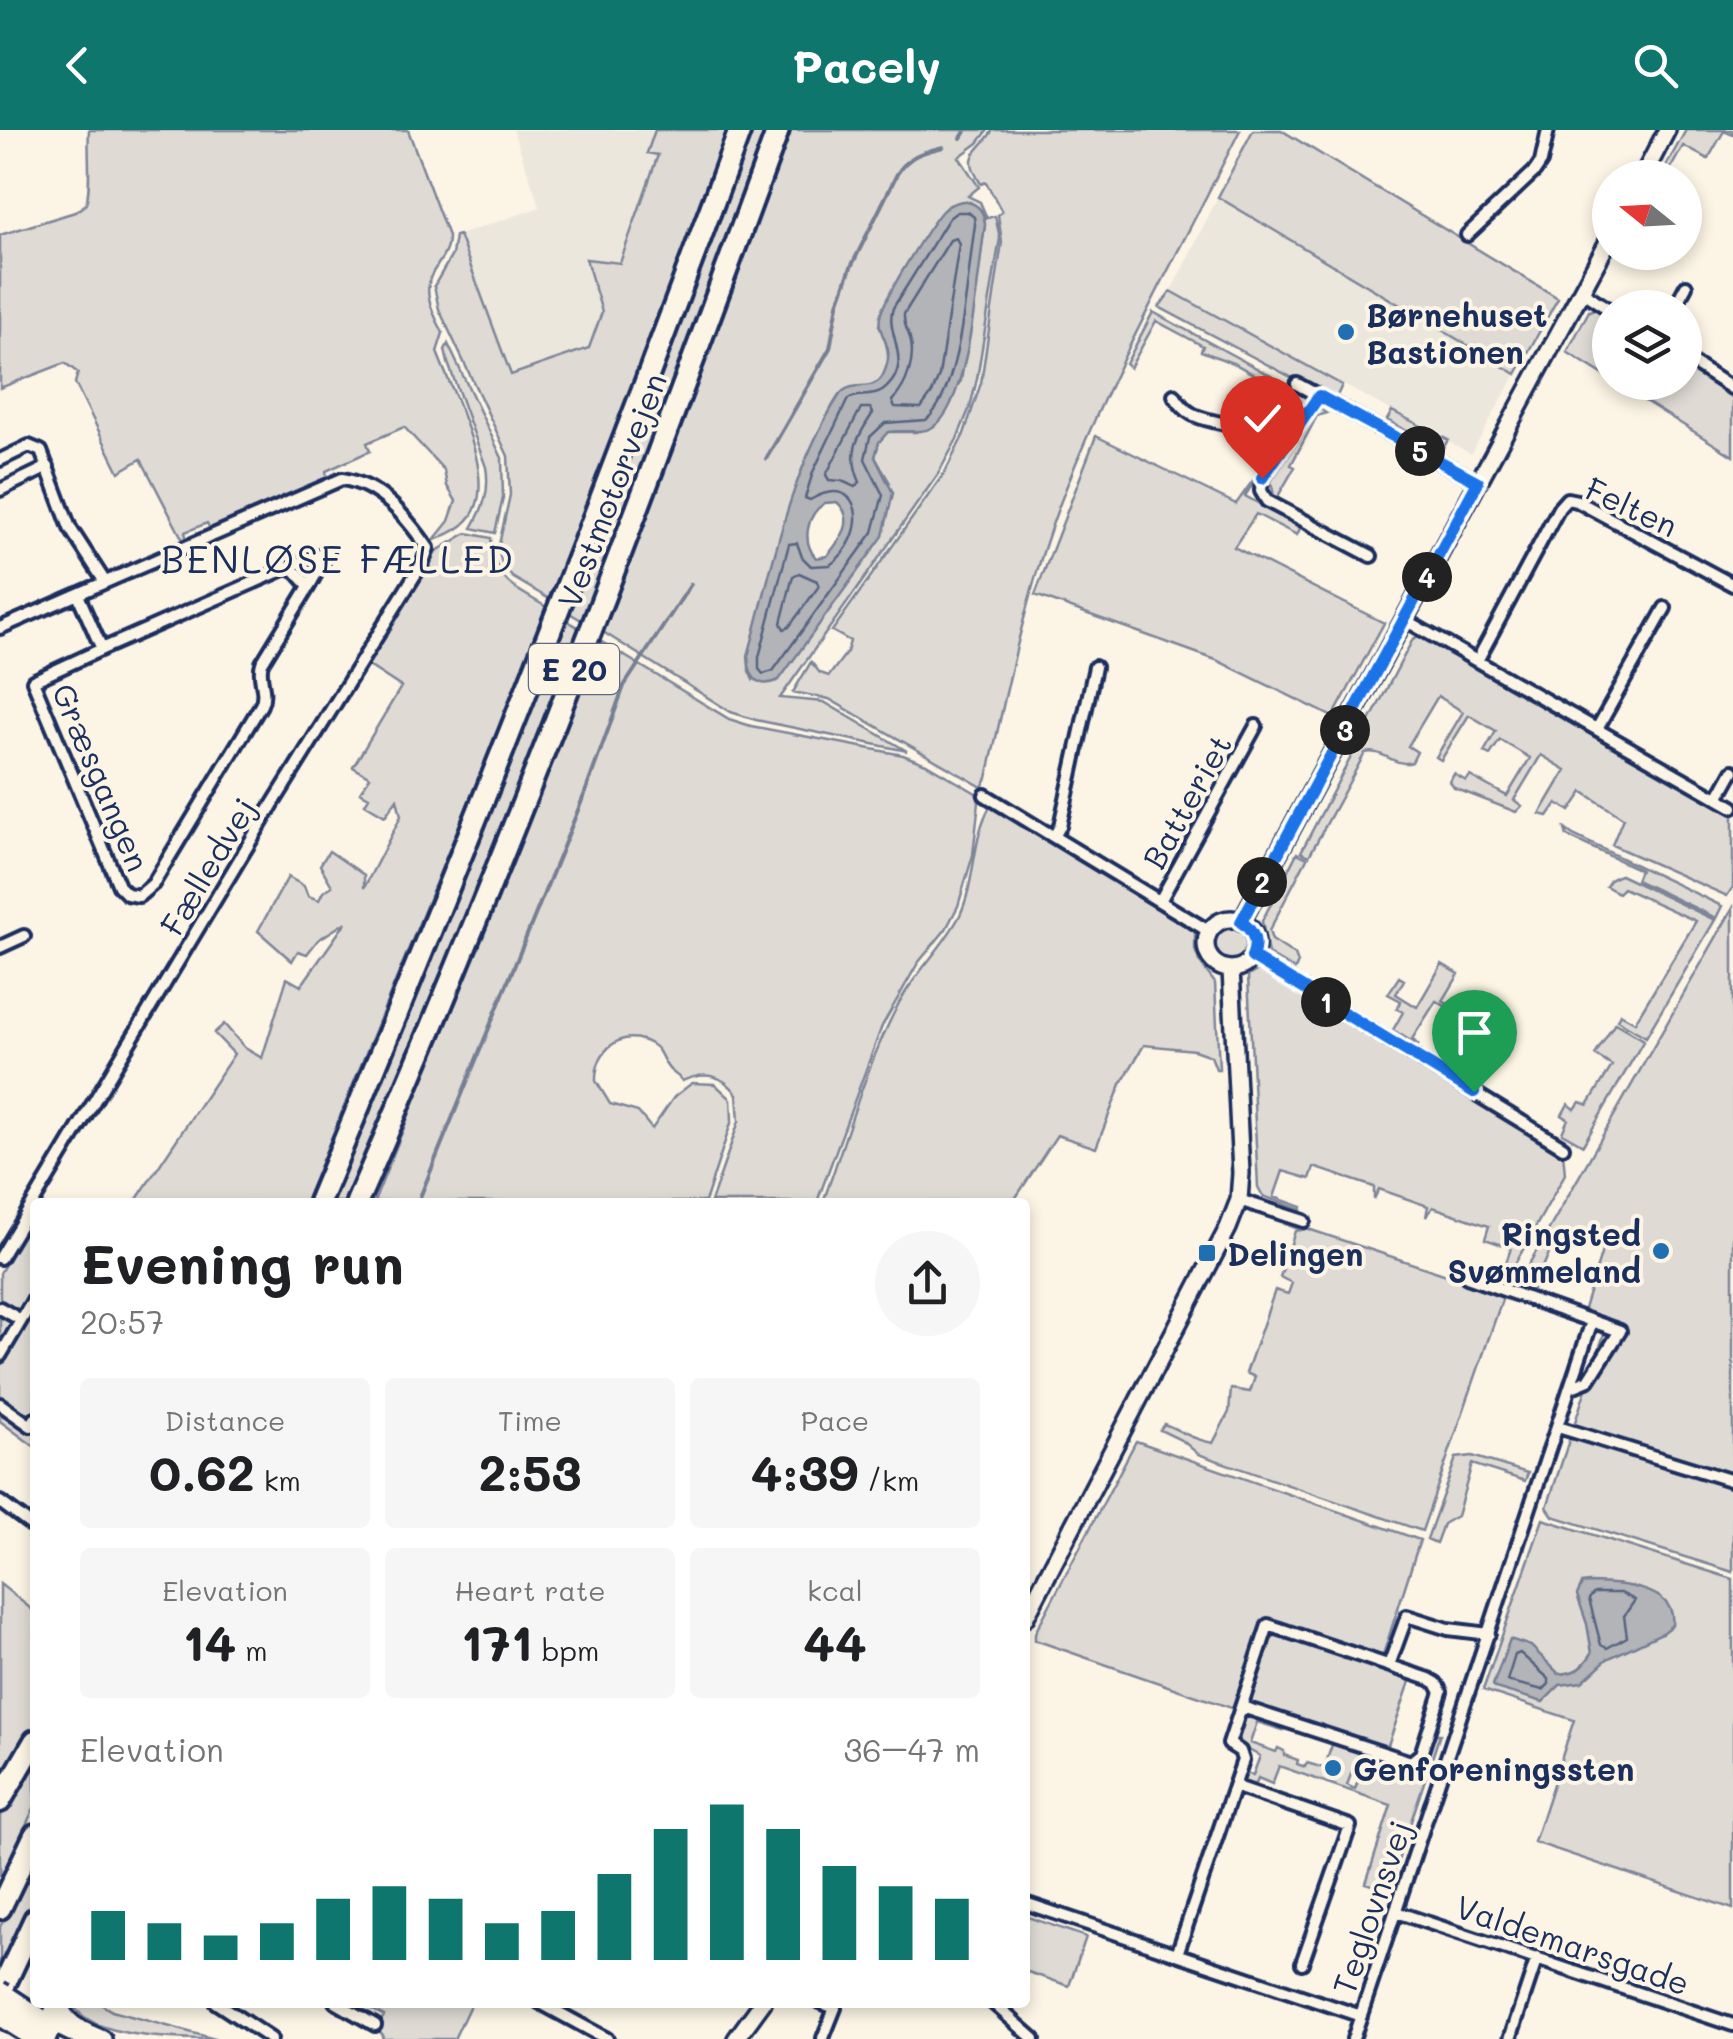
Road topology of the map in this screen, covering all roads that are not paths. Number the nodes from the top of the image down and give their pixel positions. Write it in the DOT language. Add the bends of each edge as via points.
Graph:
graph roads {
  1 [pos="740,130"];
  2 [pos="778,130"];
  3 [pos="1548,130"];
  4 [pos="1667,130"];
  5 [pos="1651,160"];
  6 [pos="1467,234"];
  7 [pos="1593,270"];
  8 [pos="1686,286"];
  9 [pos="1684,290"];
  10 [pos="1581,292"];
  11 [pos="1592,299"];
  12 [pos="1702,369"];
  13 [pos="1297,384"];
  14 [pos="1733,389"];
  15 [pos="1174,395"];
  16 [pos="1319,396"];
  17 [pos="1280,452"];
  18 [pos="0,460"];
  19 [pos="48,468"];
  20 [pos="1478,482"];
  21 [pos="0,490"];
  22 [pos="1371,556"];
  23 [pos="291,566"];
  24 [pos="105,582"];
  25 [pos="1733,585"];
  26 [pos="309,586"];
  27 [pos="78,595"];
  28 [pos="1666,608"];
  29 [pos="1405,620"];
  30 [pos="0,628"];
  31 [pos="102,649"];
  32 [pos="1477,661"];
  33 [pos="1095,667"];
  34 [pos="1256,726"];
  35 [pos="1597,730"];
  36 [pos="1733,772"];
  37 [pos="986,795"];
  38 [pos="1718,798"];
  39 [pos="1733,807"];
  40 [pos="1054,837"];
  41 [pos="1160,901"];
  42 [pos="1241,922"];
  43 [pos="1210,932"];
  44 [pos="24,936"];
  45 [pos="0,946"];
  46 [pos="1252,957"];
  47 [pos="1231,969"];
  48 [pos="403,1098"];
  49 [pos="1562,1147"];
  50 [pos="34,1198"];
  51 [pos="321,1198"];
  52 [pos="359,1198"];
  53 [pos="372,1198"];
  54 [pos="1239,1200"];
  55 [pos="30,1204"];
  56 [pos="1304,1222"];
  57 [pos="2,1250"];
  58 [pos="1467,1277"];
  59 [pos="30,1305"];
  60 [pos="0,1308"];
  61 [pos="21,1320"];
  62 [pos="1592,1321"];
  63 [pos="0,1356"];
  64 [pos="1572,1387"];
  65 [pos="0,1404"];
  66 [pos="30,1425"];
  67 [pos="1558,1426"];
  68 [pos="1733,1481"];
  69 [pos="0,1502"];
  70 [pos="30,1524"];
  71 [pos="1030,1608"];
  72 [pos="1489,1634"];
  73 [pos="1389,1666"];
  74 [pos="1242,1708"];
  75 [pos="1431,1725"];
  76 [pos="1456,1733"];
  77 [pos="30,1750"];
  78 [pos="1234,1786"];
  79 [pos="0,1801"];
  80 [pos="30,1846"];
  81 [pos="1030,1905"];
  82 [pos="0,1908"];
  83 [pos="1396,1912"];
  84 [pos="30,1929"];
  85 [pos="1177,1954"];
  86 [pos="1537,1958"];
  87 [pos="1302,1963"];
  88 [pos="0,1992"];
  89 [pos="0,2008"];
  90 [pos="60,2008"];
  91 [pos="224,2008"];
  92 [pos="345,2008"];
  93 [pos="550,2008"];
  94 [pos="759,2008"];
  95 [pos="834,2008"];
  96 [pos="999,2008"];
  97 [pos="1361,2016"];
  98 [pos="0,2018"];
  99 [pos="375,2025"];
  100 [pos="1733,2025"];
  101 [pos="44,2030"];
  102 [pos="823,2038"];
  103 [pos="84,2039"];
  104 [pos="103,2039"];
  105 [pos="271,2039"];
  106 [pos="606,2039"];
  107 [pos="736,2039"];
  108 [pos="1034,2039"];
  109 [pos="1353,2039"];
  110 [pos="1510,2039"];
  1 -- 51 [label="highway, Vestmotorvejen / E 20" via="501,762"];
  2 -- 48 [label="highway, Vestmotorvejen / E 20" via="648,482"];
  3 -- 6 [label="street" via="1535,171"];
  4 -- 5 [label="street"];
  7 -- 10 [label="street"];
  8 -- 9 [label="street"];
  10 -- 11 [label="street"];
  10 -- 20 [label="street"];
  12 -- 14 [label="street"];
  13 -- 16 [label="street"];
  15 -- 17 [label="street" via="1194,418 1229,424"];
  16 -- 17 [label="street"];
  16 -- 20 [label="street"];
  17 -- 22 [label="street" via="1262,478 1267,501"];
  18 -- 19 [label="street" via="32,446"];
  19 -- 21 [label="street"];
  19 -- 24 [label="street" via="70,528"];
  20 -- 29 [label="street"];
  23 -- 26 [label="street"];
  23 -- 26 [label="street, Græsgangen" via="328,552"];
  23 -- 31 [label="street, Græsgangen"];
  24 -- 27 [label="street"];
  24 -- 50 [label="street, Fælledvej" via="342,479 373,488 428,548"];
  25 -- 32 [label="street, Felten" via="1568,500"];
  26 -- 31 [label="street, Græsgangen" via="262,662 261,705 153,884 139,896 127,894 116,880 33,681"];
  27 -- 30 [label="street"];
  27 -- 31 [label="street, Græsgangen"];
  28 -- 35 [label="street"];
  29 -- 32 [label="street"];
  29 -- 42 [label="street"];
  32 -- 35 [label="street"];
  33 -- 40 [label="street"];
  34 -- 41 [label="street, Batteriet"];
  35 -- 38 [label="street"];
  36 -- 38 [label="street"];
  37 -- 40 [label="street, Batteriet"];
  38 -- 39 [label="street"];
  40 -- 41 [label="street, Batteriet"];
  41 -- 43 [label="street, Batteriet"];
  42 -- 43 [label="street" via="1220,922"];
  42 -- 46 [label="street" via="1253,933"];
  43 -- 47 [label="street" via="1206,946 1212,959"];
  44 -- 45 [label="street"];
  46 -- 47 [label="street"];
  46 -- 49 [label="street"];
  47 -- 54 [label="street"];
  48 -- 52 [label="highway, Vestmotorvejen / E 20"];
  48 -- 53 [label="highway"];
  54 -- 56 [label="street"];
  54 -- 71 [label="street"];
  55 -- 57 [label="street, Fælledvej"];
  58 -- 62 [label="street"];
  59 -- 61 [label="street"];
  60 -- 61 [label="street"];
  61 -- 63 [label="street"];
  62 -- 64 [label="street, Teglovnsvej"];
  62 -- 64 [label="street, Teglovnsvej" via="1620,1331 1589,1380"];
  64 -- 67 [label="street, Teglovnsvej"];
  65 -- 66 [label="street"];
  67 -- 68 [label="street"];
  67 -- 72 [label="street, Teglovnsvej"];
  69 -- 70 [label="street"];
  72 -- 73 [label="street" via="1407,1616"];
  72 -- 76 [label="street, Teglovnsvej"];
  73 -- 74 [label="street" via="1268,1625"];
  73 -- 75 [label="street" via="1440,1687"];
  74 -- 75 [label="street" via="1407,1762 1418,1759"];
  74 -- 78 [label="street" via="1229,1744 1243,1760"];
  75 -- 76 [label="street"];
  76 -- 83 [label="street, Teglovnsvej"];
  77 -- 79 [label="highway"];
  78 -- 85 [label="street"];
  78 -- 87 [label="street" via="1350,1826"];
  80 -- 82 [label="highway"];
  81 -- 85 [label="street"];
  83 -- 86 [label="street, Valdemarsgade"];
  83 -- 97 [label="street, Teglovnsvej"];
  84 -- 88 [label="highway"];
  85 -- 97 [label="street"];
  86 -- 100 [label="street, Valdemarsgade"];
  86 -- 110 [label="street"];
  88 -- 101 [label="street"];
  89 -- 101 [label="highway"];
  90 -- 104 [label="street" via="70,2022"];
  91 -- 105 [label="street"];
  92 -- 99 [label="street"];
  93 -- 106 [label="street"];
  94 -- 107 [label="street"];
  95 -- 102 [label="street"];
  96 -- 108 [label="street"];
  97 -- 109 [label="street, Teglovnsvej"];
  98 -- 101 [label="street"];
  101 -- 103 [label="street"];
}
